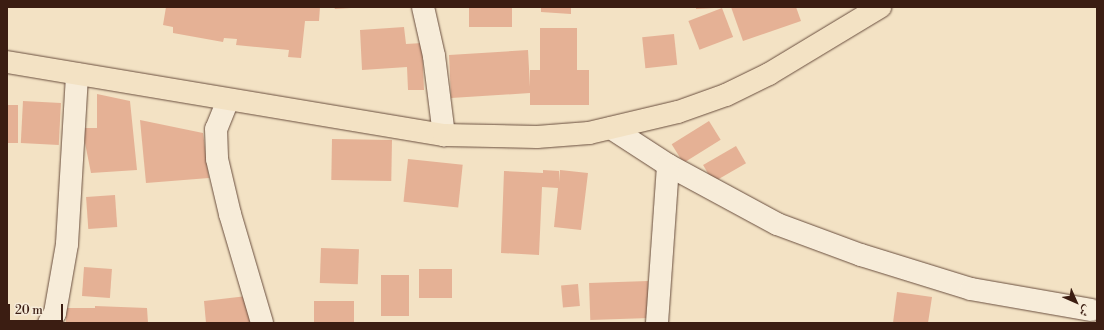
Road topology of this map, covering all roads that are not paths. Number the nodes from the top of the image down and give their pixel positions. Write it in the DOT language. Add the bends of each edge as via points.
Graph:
graph roads {
  1 [pos="423,7"];
  2 [pos="880,7"];
  3 [pos="7,62"];
  4 [pos="78,74"];
  5 [pos="228,100"];
  6 [pos="611,128"];
  7 [pos="444,135"];
  8 [pos="668,165"];
  9 [pos="1094,314"];
  10 [pos="49,323"];
  11 [pos="262,323"];
  12 [pos="657,323"];
  1 -- 7 [label="street" via="434,56"];
  2 -- 6 [label="main road" via="769,74 726,95 678,112"];
  3 -- 4 [label="main road"];
  4 -- 5 [label="main road"];
  4 -- 10 [label="street" via="67,244 55,313"];
  5 -- 7 [label="main road"];
  5 -- 11 [label="street" via="216,129 218,159 230,214"];
  6 -- 7 [label="main road" via="589,133 537,137"];
  6 -- 8 [label="street"];
  8 -- 9 [label="street" via="777,224 861,255 971,289"];
  8 -- 12 [label="street"];
}
